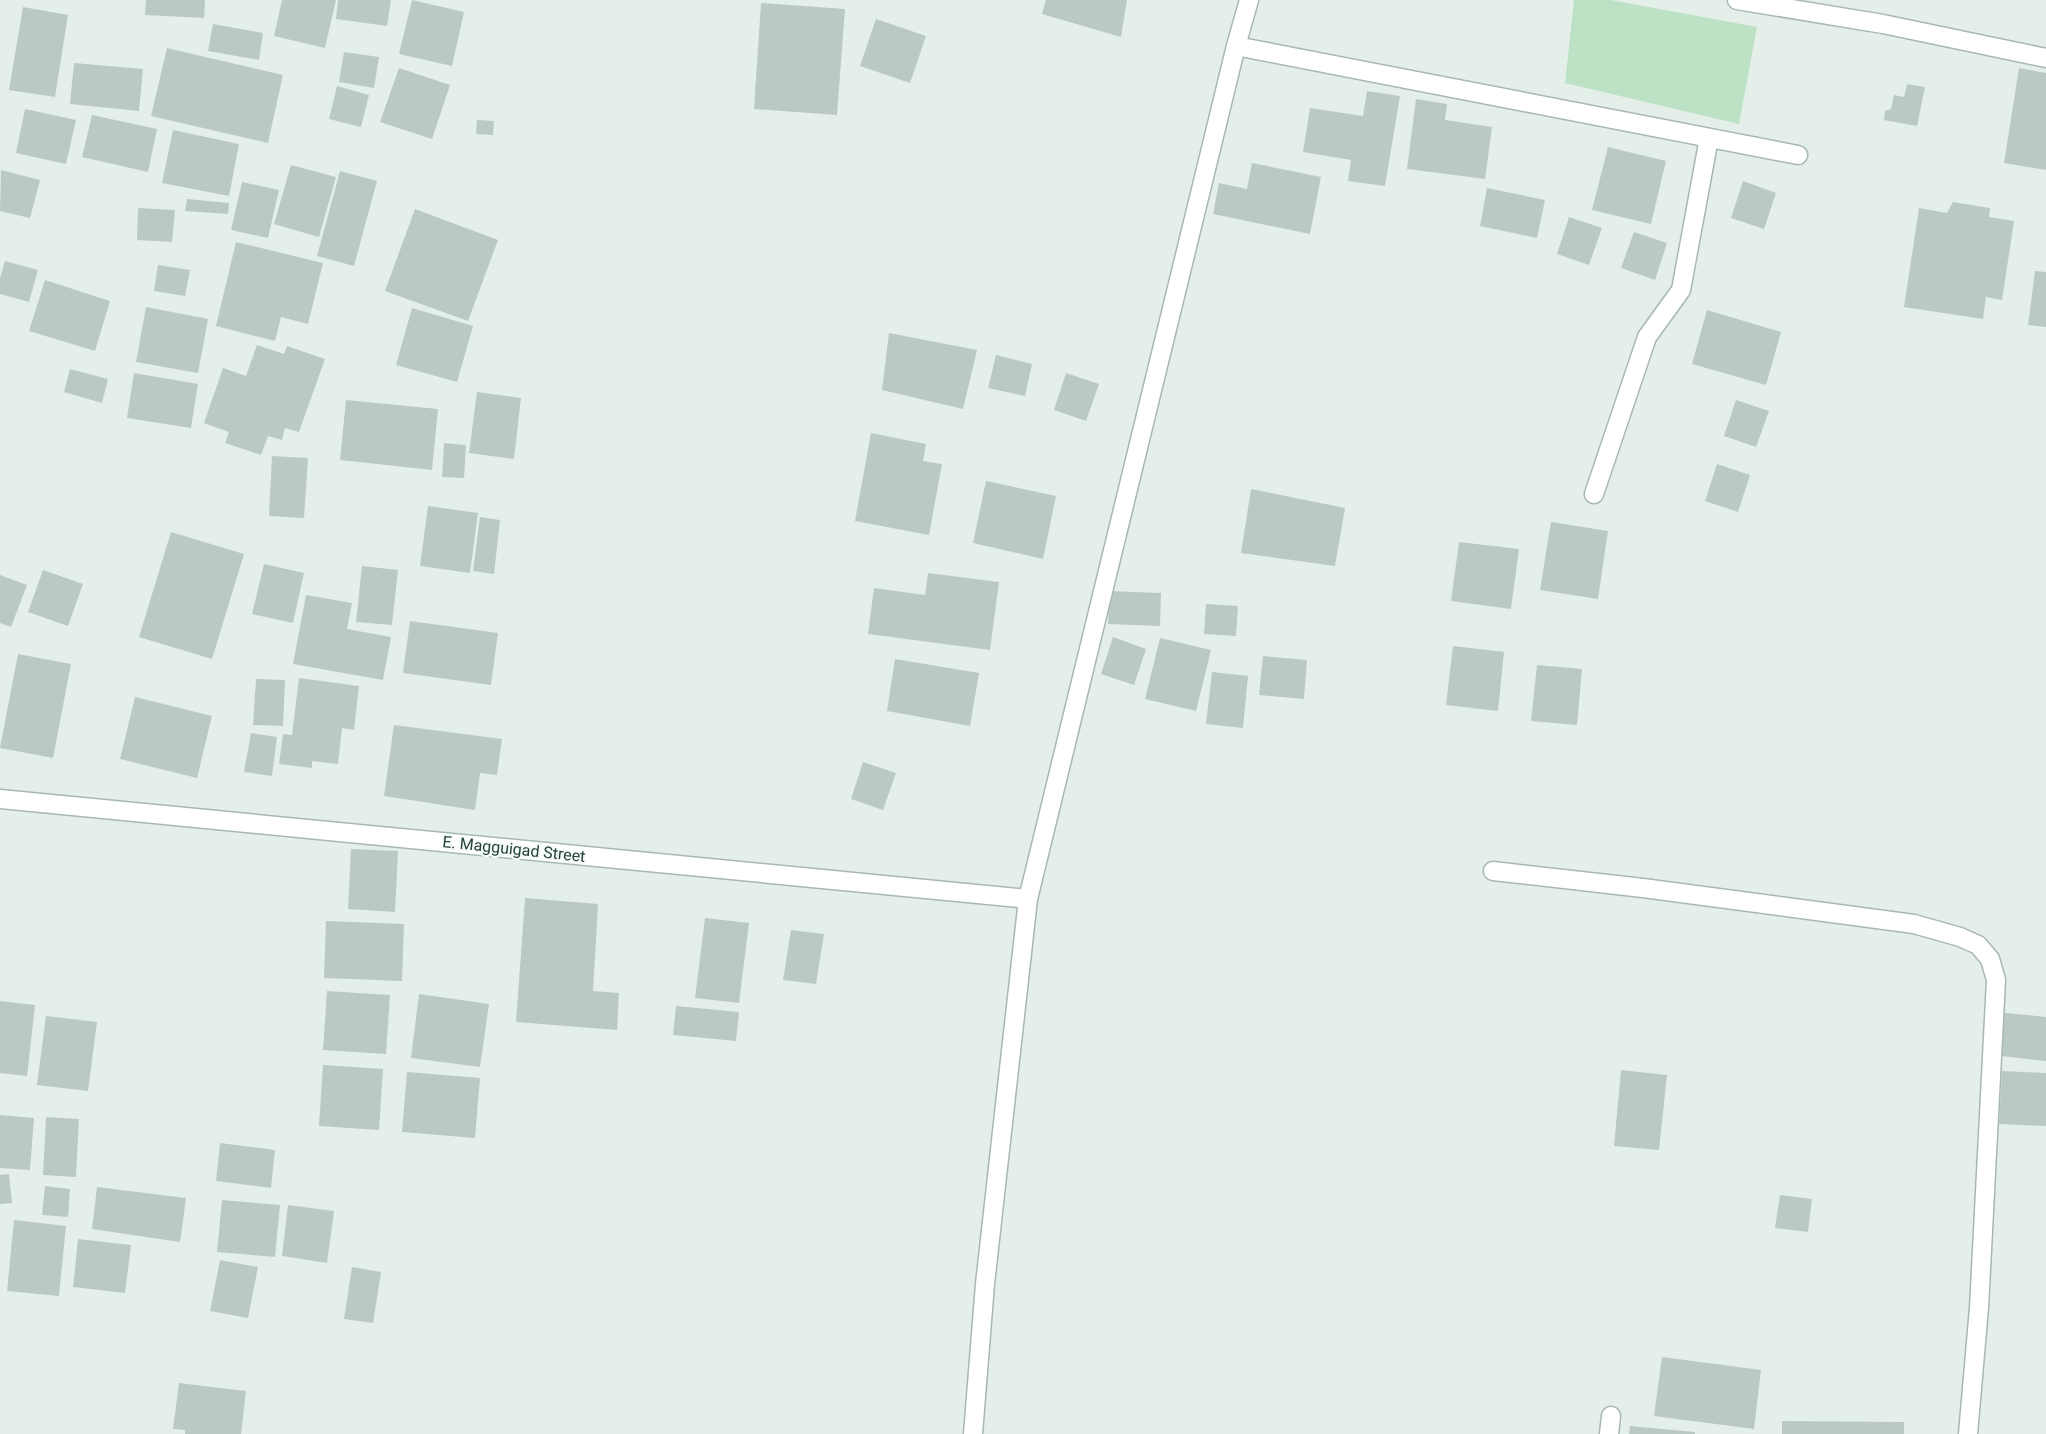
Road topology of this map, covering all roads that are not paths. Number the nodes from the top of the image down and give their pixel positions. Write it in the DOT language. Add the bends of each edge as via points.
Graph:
graph roads {
  1 [pos="1250,0"];
  2 [pos="1737,0"];
  3 [pos="1236,46"];
  4 [pos="2046,58"];
  5 [pos="1709,138"];
  6 [pos="1798,155"];
  7 [pos="1594,494"];
  8 [pos="0,799"];
  9 [pos="1493,871"];
  10 [pos="1028,900"];
  11 [pos="973,1434"];
  12 [pos="1968,1434"];
  1 -- 3 [label="street"];
  2 -- 4 [label="street" via="1883,24"];
  3 -- 5 [label="street"];
  3 -- 10 [label="street"];
  5 -- 6 [label="street"];
  5 -- 7 [label="street" via="1681,290 1647,337"];
  8 -- 10 [label="street, E. Magguigad Street"];
  9 -- 12 [label="street" via="1914,924 1978,945 1990,958 1996,980 1979,1308"];
  10 -- 11 [label="street" via="985,1284"];
}
